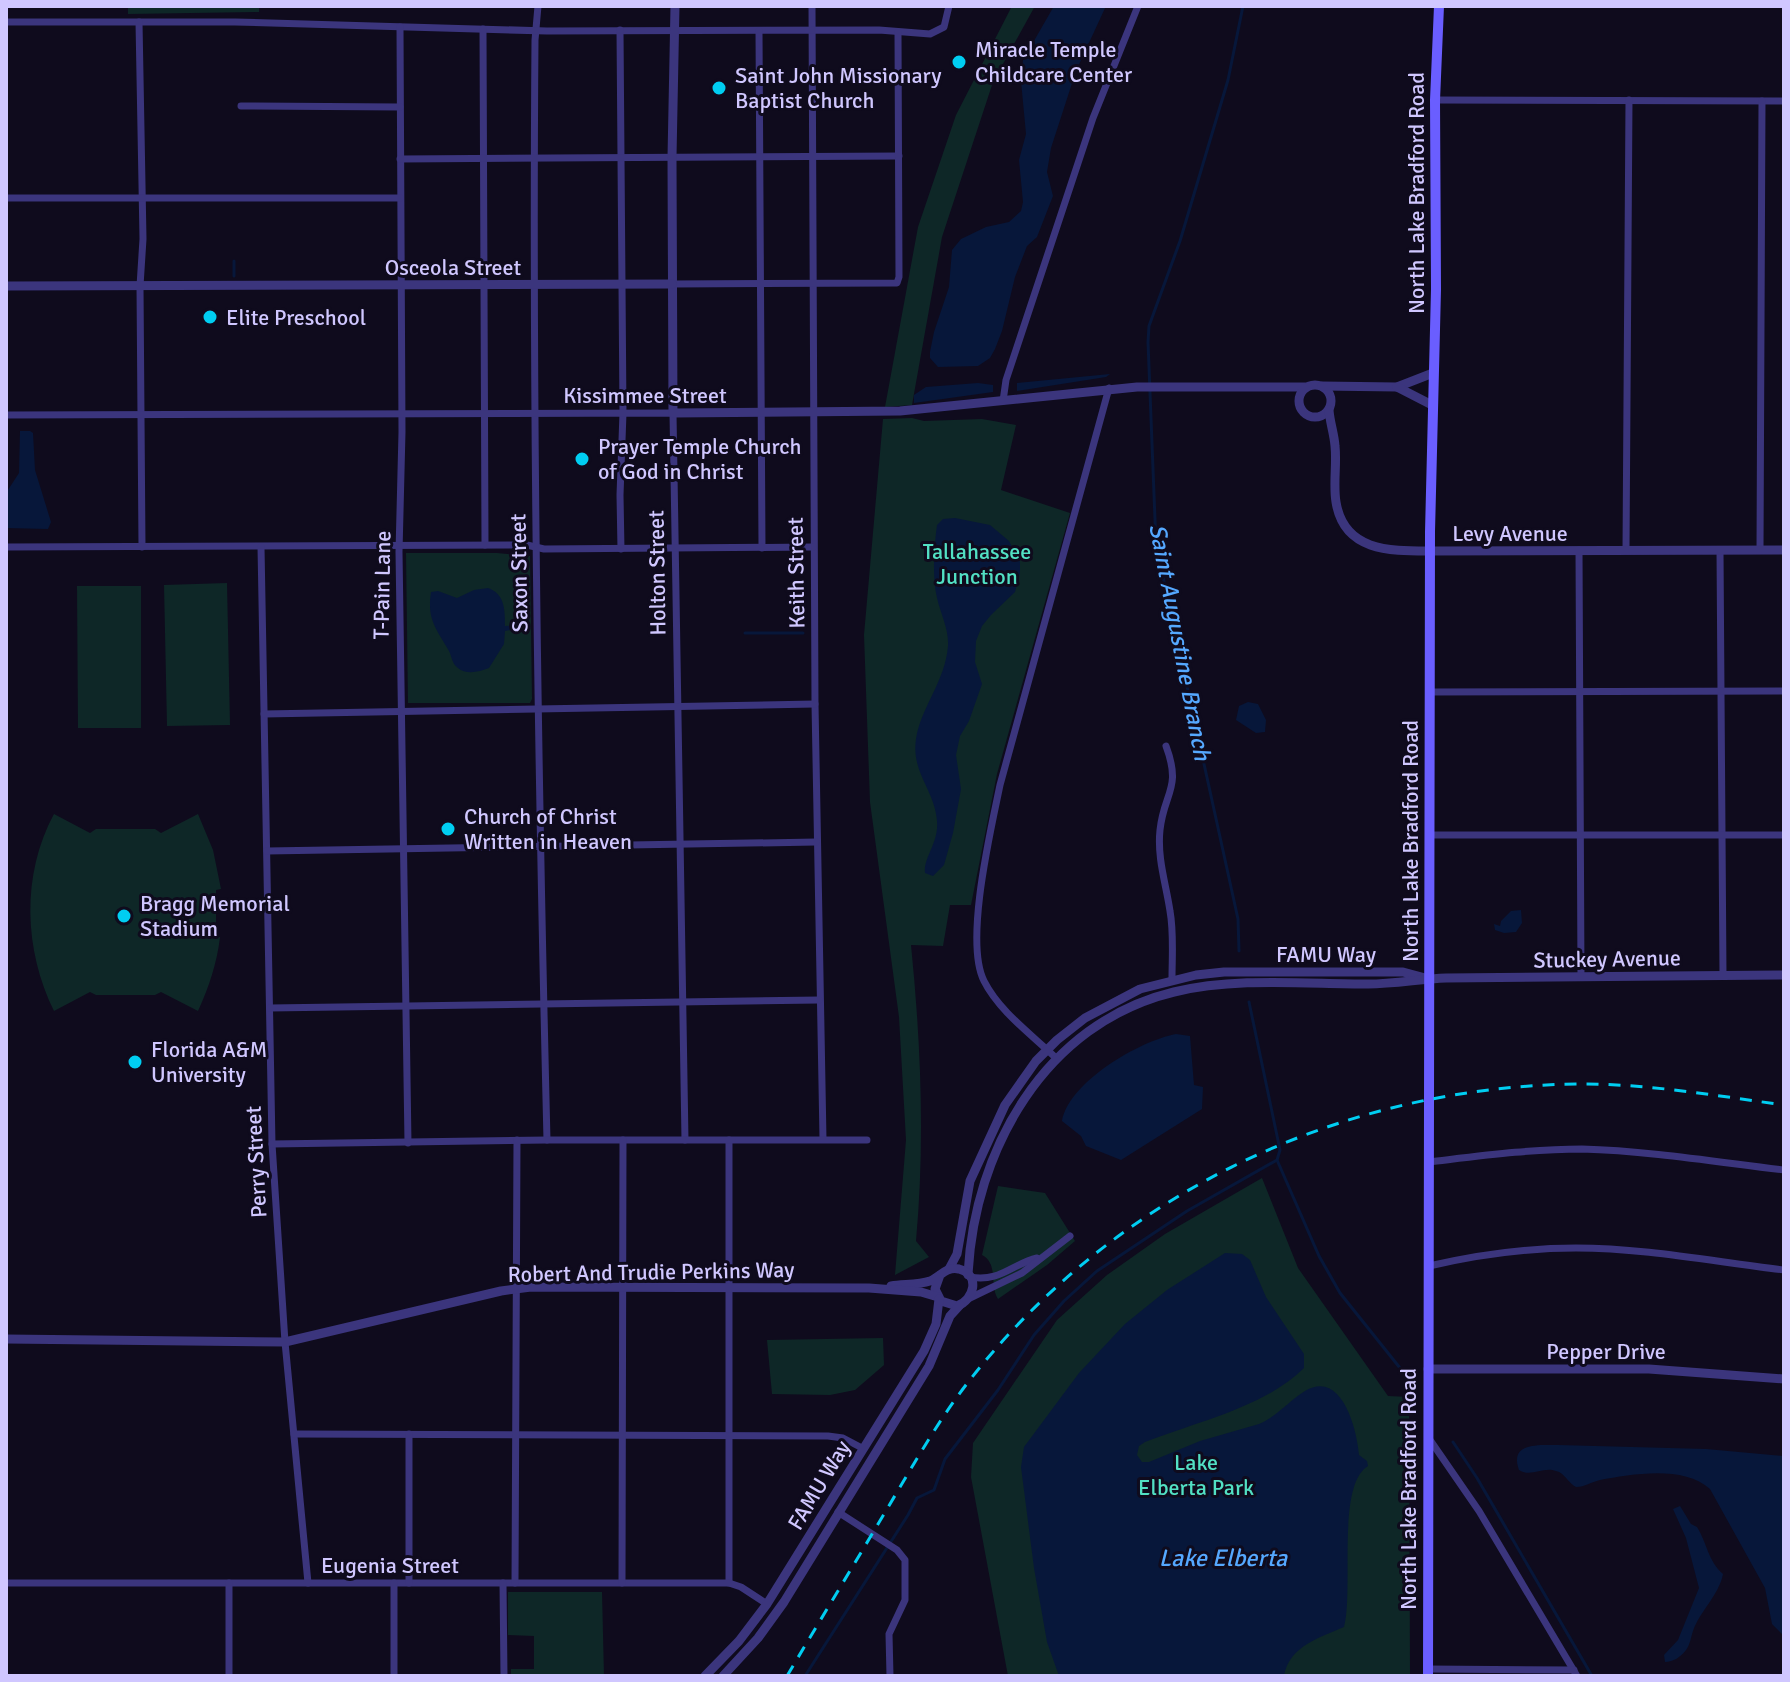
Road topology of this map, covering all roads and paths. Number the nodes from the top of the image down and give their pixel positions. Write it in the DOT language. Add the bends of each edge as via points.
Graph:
graph roads {
  1 [pos="538,6"];
  2 [pos="675,6"];
  3 [pos="812,6"];
  4 [pos="949,6"];
  5 [pos="1138,6"];
  6 [pos="1439,6"];
  7 [pos="6,22"];
  8 [pos="139,22"];
  9 [pos="400,27"];
  10 [pos="483,29"];
  11 [pos="536,29"];
  12 [pos="620,30"];
  13 [pos="675,31"];
  14 [pos="759,31"];
  15 [pos="812,32"];
  16 [pos="898,32"];
  17 [pos="1435,100"];
  18 [pos="1629,100"];
  19 [pos="1762,101"];
  20 [pos="1784,101"];
  21 [pos="241,106"];
  22 [pos="400,107"];
  23 [pos="761,156"];
  24 [pos="812,156"];
  25 [pos="899,156"];
  26 [pos="622,157"];
  27 [pos="672,157"];
  28 [pos="483,158"];
  29 [pos="534,158"];
  30 [pos="400,159"];
  31 [pos="6,198"];
  32 [pos="140,198"];
  33 [pos="400,198"];
  34 [pos="622,284"];
  35 [pos="672,284"];
  36 [pos="811,284"];
  37 [pos="401,285"];
  38 [pos="485,285"];
  39 [pos="534,285"];
  40 [pos="761,285"];
  41 [pos="6,286"];
  42 [pos="140,286"];
  43 [pos="1433,373"];
  44 [pos="1322,386"];
  45 [pos="1283,387"];
  46 [pos="1305,387"];
  47 [pos="1397,387"];
  48 [pos="1109,388"];
  49 [pos="1350,388"];
  50 [pos="1003,401"];
  51 [pos="1299,403"];
  52 [pos="1432,405"];
  53 [pos="1330,407"];
  54 [pos="812,412"];
  55 [pos="623,413"];
  56 [pos="673,413"];
  57 [pos="762,413"];
  58 [pos="536,414"];
  59 [pos="6,415"];
  60 [pos="402,415"];
  61 [pos="484,415"];
  62 [pos="141,416"];
  63 [pos="1315,417"];
  64 [pos="1330,427"];
  65 [pos="400,545"];
  66 [pos="485,545"];
  67 [pos="6,547"];
  68 [pos="142,547"];
  69 [pos="261,547"];
  70 [pos="813,547"];
  71 [pos="537,548"];
  72 [pos="675,548"];
  73 [pos="762,548"];
  74 [pos="621,549"];
  75 [pos="1579,550"];
  76 [pos="1626,550"];
  77 [pos="1720,550"];
  78 [pos="1760,550"];
  79 [pos="1784,550"];
  80 [pos="1430,551"];
  81 [pos="1721,691"];
  82 [pos="1784,691"];
  83 [pos="1430,692"];
  84 [pos="1579,692"];
  85 [pos="815,704"];
  86 [pos="677,706"];
  87 [pos="538,709"];
  88 [pos="401,711"];
  89 [pos="264,714"];
  90 [pos="1166,746"];
  91 [pos="1431,835"];
  92 [pos="1580,835"];
  93 [pos="1723,835"];
  94 [pos="1784,835"];
  95 [pos="816,842"];
  96 [pos="680,844"];
  97 [pos="540,847"];
  98 [pos="403,849"];
  99 [pos="267,851"];
  100 [pos="1723,975"];
  101 [pos="1784,975"];
  102 [pos="1581,977"];
  103 [pos="1172,979"];
  104 [pos="1429,979"];
  105 [pos="819,1000"];
  106 [pos="682,1002"];
  107 [pos="544,1004"];
  108 [pos="406,1006"];
  109 [pos="270,1008"];
  110 [pos="1047,1049"];
  111 [pos="1056,1058"];
  112 [pos="823,1139"];
  113 [pos="517,1140"];
  114 [pos="547,1140"];
  115 [pos="623,1140"];
  116 [pos="685,1140"];
  117 [pos="729,1140"];
  118 [pos="867,1140"];
  119 [pos="408,1143"];
  120 [pos="272,1144"];
  121 [pos="1429,1162"];
  122 [pos="1784,1170"];
  123 [pos="1070,1236"];
  124 [pos="1039,1258"];
  125 [pos="1429,1266"];
  126 [pos="1784,1270"];
  127 [pos="944,1272"];
  128 [pos="969,1276"];
  129 [pos="622,1286"];
  130 [pos="729,1287"];
  131 [pos="869,1288"];
  132 [pos="516,1289"];
  133 [pos="938,1298"];
  134 [pos="970,1298"];
  135 [pos="960,1305"];
  136 [pos="6,1339"];
  137 [pos="285,1342"];
  138 [pos="1428,1369"];
  139 [pos="1784,1379"];
  140 [pos="294,1434"];
  141 [pos="409,1434"];
  142 [pos="622,1434"];
  143 [pos="516,1436"];
  144 [pos="729,1436"];
  145 [pos="1428,1437"];
  146 [pos="862,1448"];
  147 [pos="838,1512"];
  148 [pos="6,1583"];
  149 [pos="229,1583"];
  150 [pos="308,1583"];
  151 [pos="394,1583"];
  152 [pos="409,1583"];
  153 [pos="503,1583"];
  154 [pos="515,1583"];
  155 [pos="622,1583"];
  156 [pos="729,1583"];
  157 [pos="767,1604"];
  158 [pos="1428,1673"];
  159 [pos="1575,1673"];
  160 [pos="229,1676"];
  161 [pos="394,1676"];
  162 [pos="504,1676"];
  163 [pos="705,1676"];
  164 [pos="723,1676"];
  165 [pos="890,1676"];
  1 -- 11 [label="street, Saxon Street"];
  2 -- 13 [label="street, Holton Street"];
  3 -- 15 [label="street, Keith Street"];
  4 -- 16 [label="street" via="941,30"];
  5 -- 50 [label="street" via="1088,133"];
  6 -- 17 [label="main road, North Lake Bradford Road"];
  7 -- 8 [label="street"];
  8 -- 9 [label="street"];
  8 -- 32 [label="street"];
  9 -- 10 [label="street"];
  9 -- 22 [label="street, T-Pain Lane"];
  10 -- 11 [label="street"];
  10 -- 28 [label="street"];
  11 -- 12 [label="street"];
  11 -- 29 [label="street, Saxon Street"];
  12 -- 13 [label="street"];
  12 -- 26 [label="street"];
  13 -- 14 [label="street"];
  13 -- 27 [label="street, Holton Street"];
  14 -- 15 [label="street"];
  14 -- 23 [label="street"];
  15 -- 16 [label="street"];
  15 -- 24 [label="street, Keith Street"];
  16 -- 25 [label="street"];
  17 -- 18 [label="street"];
  17 -- 43 [label="main road, North Lake Bradford Road"];
  18 -- 19 [label="street"];
  18 -- 76 [label="street"];
  19 -- 20 [label="street"];
  19 -- 78 [label="street"];
  21 -- 22 [label="street"];
  22 -- 30 [label="street, T-Pain Lane"];
  23 -- 24 [label="street"];
  23 -- 27 [label="street"];
  23 -- 40 [label="street"];
  24 -- 25 [label="street"];
  24 -- 36 [label="street, Keith Street"];
  25 -- 36 [label="street, Osceola Street" via="898,281"];
  26 -- 27 [label="street"];
  26 -- 29 [label="street"];
  26 -- 34 [label="street"];
  27 -- 35 [label="street, Holton Street"];
  28 -- 29 [label="street"];
  28 -- 30 [label="street"];
  28 -- 38 [label="street"];
  29 -- 39 [label="street, Saxon Street"];
  30 -- 33 [label="street, T-Pain Lane"];
  31 -- 32 [label="street"];
  32 -- 33 [label="street"];
  32 -- 42 [label="street"];
  33 -- 37 [label="street, T-Pain Lane"];
  34 -- 35 [label="street, Osceola Street"];
  34 -- 39 [label="street, Osceola Street"];
  34 -- 55 [label="street"];
  35 -- 40 [label="street, Osceola Street"];
  35 -- 56 [label="street, Holton Street"];
  36 -- 40 [label="street, Osceola Street"];
  36 -- 54 [label="street, Keith Street"];
  37 -- 38 [label="street, Osceola Street"];
  37 -- 42 [label="street, Osceola Street"];
  37 -- 60 [label="street, T-Pain Lane"];
  38 -- 39 [label="street, Osceola Street"];
  38 -- 61 [label="street"];
  39 -- 58 [label="street, Saxon Street"];
  40 -- 57 [label="street"];
  41 -- 42 [label="street, Osceola Street"];
  42 -- 62 [label="street"];
  43 -- 47 [label="street"];
  43 -- 52 [label="main road, North Lake Bradford Road"];
  44 -- 46 [label="street"];
  44 -- 49 [label="street"];
  44 -- 53 [label="street" via="1330,393"];
  45 -- 46 [label="street, Kissimmee Street"];
  45 -- 48 [label="street, Kissimmee Street"];
  45 -- 51 [label="street"];
  46 -- 51 [label="street"];
  47 -- 49 [label="street"];
  47 -- 52 [label="street"];
  48 -- 50 [label="street, Kissimmee Street"];
  48 -- 110 [label="street" via="1000,785 977,927 976,956 985,985"];
  49 -- 53 [label="street"];
  50 -- 54 [label="street, Kissimmee Street"];
  51 -- 63 [label="street" via="1304,413"];
  52 -- 80 [label="main road, North Lake Bradford Road"];
  53 -- 63 [label="street"];
  53 -- 64 [label="street, Levy Avenue"];
  54 -- 57 [label="street, Kissimmee Street"];
  54 -- 70 [label="street, Keith Street"];
  55 -- 56 [label="street, Kissimmee Street"];
  55 -- 58 [label="street, Kissimmee Street"];
  55 -- 74 [label="street"];
  56 -- 57 [label="street, Kissimmee Street"];
  56 -- 72 [label="street, Holton Street"];
  57 -- 73 [label="street"];
  58 -- 61 [label="street, Kissimmee Street"];
  58 -- 71 [label="street, Saxon Street"];
  59 -- 62 [label="street, Kissimmee Street"];
  60 -- 61 [label="street, Kissimmee Street"];
  60 -- 62 [label="street, Kissimmee Street"];
  60 -- 65 [label="street, T-Pain Lane"];
  61 -- 66 [label="street"];
  62 -- 68 [label="street"];
  63 -- 64 [label="street"];
  64 -- 80 [label="street, Levy Avenue" via="1336,504 1353,536 1374,548"];
  65 -- 66 [label="street"];
  65 -- 69 [label="street"];
  65 -- 88 [label="street, T-Pain Lane"];
  66 -- 71 [label="street"];
  67 -- 68 [label="street"];
  68 -- 69 [label="street"];
  69 -- 89 [label="street, Perry Street"];
  70 -- 73 [label="street"];
  70 -- 85 [label="street, Keith Street"];
  71 -- 74 [label="street"];
  71 -- 87 [label="street, Saxon Street"];
  72 -- 73 [label="street"];
  72 -- 74 [label="street"];
  72 -- 86 [label="street, Holton Street"];
  75 -- 76 [label="street, Levy Avenue"];
  75 -- 80 [label="street, Levy Avenue"];
  75 -- 84 [label="street"];
  76 -- 77 [label="street, Levy Avenue"];
  77 -- 78 [label="street, Levy Avenue"];
  77 -- 81 [label="street"];
  78 -- 79 [label="street, Levy Avenue"];
  80 -- 83 [label="main road, North Lake Bradford Road"];
  81 -- 82 [label="street"];
  81 -- 84 [label="street"];
  81 -- 93 [label="street"];
  83 -- 84 [label="street"];
  83 -- 91 [label="main road, North Lake Bradford Road"];
  84 -- 92 [label="street"];
  85 -- 86 [label="street"];
  85 -- 95 [label="street, Keith Street"];
  86 -- 87 [label="street"];
  86 -- 96 [label="street, Holton Street"];
  87 -- 88 [label="street"];
  87 -- 97 [label="street, Saxon Street"];
  88 -- 89 [label="street"];
  88 -- 98 [label="street, T-Pain Lane"];
  89 -- 99 [label="street, Perry Street"];
  90 -- 103 [label="street" via="1174,776 1160,845"];
  91 -- 92 [label="street"];
  91 -- 104 [label="main road, North Lake Bradford Road"];
  92 -- 93 [label="street"];
  92 -- 102 [label="street"];
  93 -- 94 [label="street"];
  93 -- 100 [label="street"];
  95 -- 96 [label="street"];
  95 -- 105 [label="street, Keith Street"];
  96 -- 97 [label="street"];
  96 -- 106 [label="street, Holton Street"];
  97 -- 98 [label="street"];
  97 -- 107 [label="street, Saxon Street"];
  98 -- 99 [label="street"];
  98 -- 108 [label="street, T-Pain Lane"];
  99 -- 109 [label="street, Perry Street"];
  100 -- 101 [label="street, Stuckey Avenue"];
  100 -- 102 [label="street, Stuckey Avenue"];
  102 -- 104 [label="street, Stuckey Avenue"];
  103 -- 104 [label="street, FAMU Way" via="1239,972 1403,972"];
  103 -- 110 [label="street, FAMU Way" via="1108,1004"];
  104 -- 111 [label="street, FAMU Way" via="1400,984 1223,985 1173,992 1109,1018"];
  104 -- 121 [label="main road, North Lake Bradford Road"];
  105 -- 106 [label="street"];
  105 -- 112 [label="street, Keith Street"];
  106 -- 107 [label="street"];
  106 -- 116 [label="street, Holton Street"];
  107 -- 108 [label="street"];
  107 -- 114 [label="street, Saxon Street"];
  108 -- 109 [label="street"];
  108 -- 119 [label="street, T-Pain Lane"];
  109 -- 120 [label="street, Perry Street"];
  110 -- 111 [label="street"];
  110 -- 127 [label="street, FAMU Way" via="1009,1098 980,1155 967,1190 957,1254"];
  111 -- 128 [label="street, FAMU Way" via="1023,1099 988,1170 973,1220"];
  112 -- 117 [label="street"];
  112 -- 118 [label="street"];
  113 -- 114 [label="street"];
  113 -- 119 [label="street"];
  113 -- 132 [label="street"];
  114 -- 115 [label="street"];
  115 -- 116 [label="street"];
  115 -- 129 [label="street"];
  116 -- 117 [label="street"];
  117 -- 130 [label="street"];
  119 -- 120 [label="street"];
  120 -- 137 [label="street, Perry Street"];
  121 -- 122 [label="street" via="1582,1149"];
  121 -- 125 [label="main road, North Lake Bradford Road"];
  123 -- 124 [label="street"];
  124 -- 128 [label="street" via="997,1277"];
  124 -- 134 [label="street"];
  125 -- 126 [label="street" via="1576,1248"];
  125 -- 138 [label="main road, North Lake Bradford Road"];
  127 -- 128 [label="street" via="958,1269"];
  127 -- 131 [label="street, Robert And Trudie Perkins Way" via="921,1283"];
  127 -- 133 [label="street, FAMU Way" via="935,1286"];
  128 -- 134 [label="street, FAMU Way"];
  129 -- 130 [label="street, Robert And Trudie Perkins Way"];
  129 -- 132 [label="street, Robert And Trudie Perkins Way"];
  129 -- 142 [label="street"];
  130 -- 131 [label="street, Robert And Trudie Perkins Way"];
  130 -- 144 [label="street"];
  131 -- 133 [label="street, Robert And Trudie Perkins Way"];
  132 -- 137 [label="street, Robert And Trudie Perkins Way"];
  132 -- 143 [label="street"];
  133 -- 135 [label="street"];
  133 -- 146 [label="street, FAMU Way" via="927,1346"];
  134 -- 135 [label="street, FAMU Way"];
  135 -- 147 [label="street, FAMU Way" via="929,1366"];
  136 -- 137 [label="street, Robert And Trudie Perkins Way"];
  137 -- 140 [label="street, Perry Street"];
  138 -- 139 [label="street, Pepper Drive" via="1649,1369"];
  138 -- 145 [label="main road, North Lake Bradford Road"];
  140 -- 141 [label="street"];
  140 -- 150 [label="street, Perry Street"];
  141 -- 143 [label="street"];
  141 -- 152 [label="street"];
  142 -- 143 [label="street"];
  142 -- 144 [label="street"];
  142 -- 155 [label="street"];
  143 -- 154 [label="street"];
  144 -- 146 [label="street" via="833,1436"];
  144 -- 156 [label="street"];
  145 -- 158 [label="main road, North Lake Bradford Road"];
  145 -- 159 [label="street" via="1479,1511"];
  146 -- 157 [label="street, FAMU Way"];
  147 -- 164 [label="street, FAMU Way" via="772,1620"];
  147 -- 165 [label="street" via="897,1550 905,1563 906,1594 889,1634"];
  148 -- 149 [label="street, Eugenia Street"];
  149 -- 150 [label="street, Eugenia Street"];
  149 -- 160 [label="street"];
  150 -- 151 [label="street, Eugenia Street"];
  151 -- 152 [label="street, Eugenia Street"];
  151 -- 161 [label="street"];
  152 -- 153 [label="street, Eugenia Street"];
  153 -- 154 [label="street, Eugenia Street"];
  153 -- 162 [label="street"];
  154 -- 155 [label="street, Eugenia Street"];
  155 -- 156 [label="street, Eugenia Street"];
  156 -- 157 [label="street, Eugenia Street"];
  157 -- 163 [label="street, FAMU Way"];
  158 -- 159 [label="street"];
}
